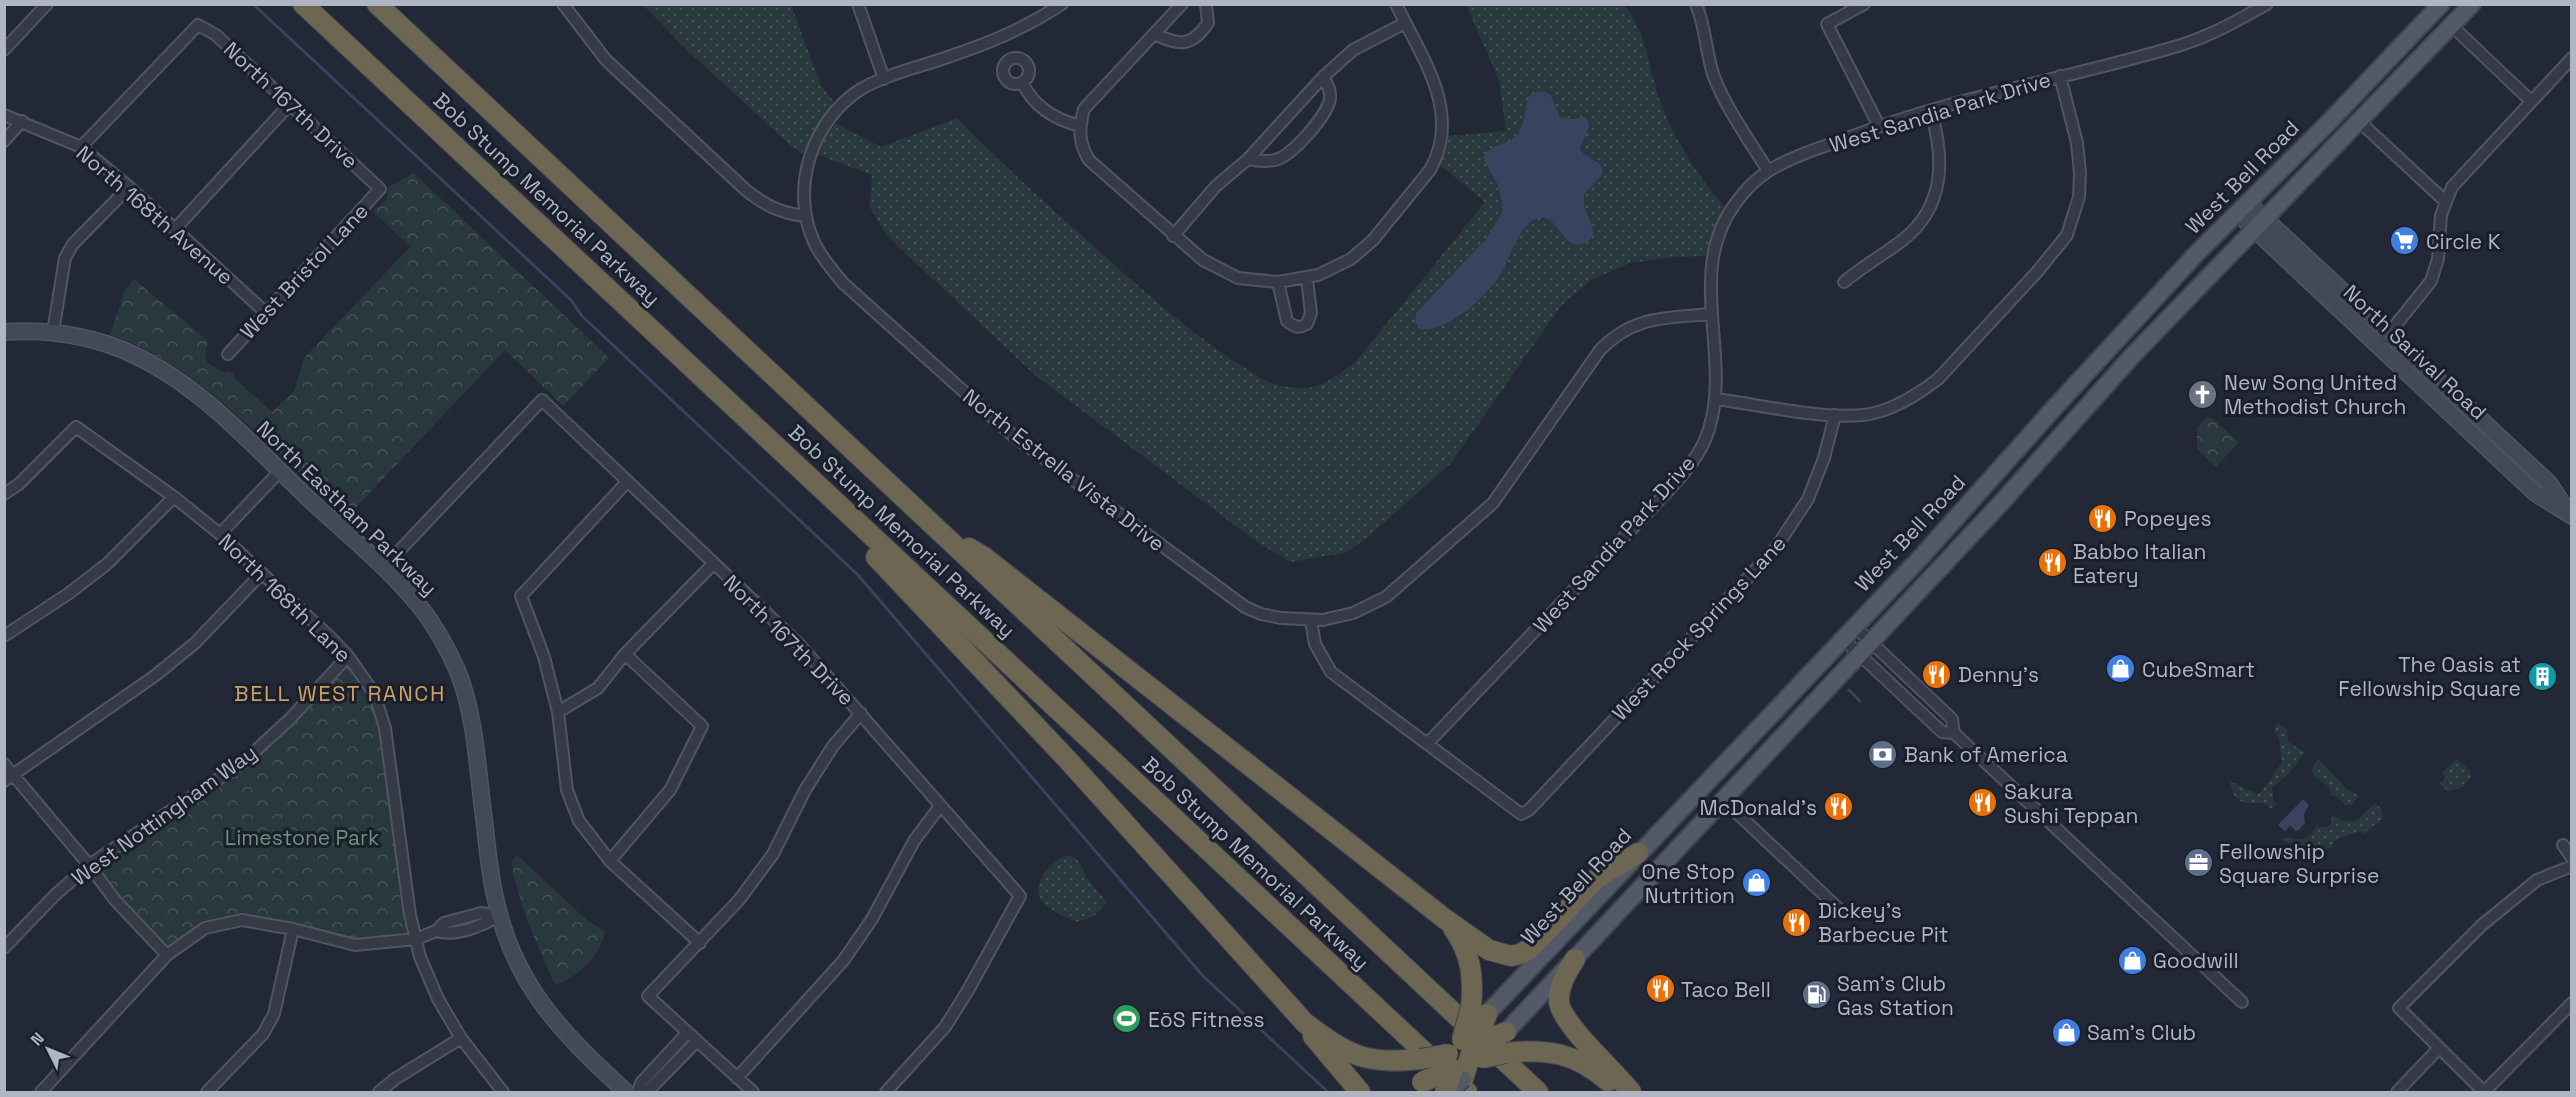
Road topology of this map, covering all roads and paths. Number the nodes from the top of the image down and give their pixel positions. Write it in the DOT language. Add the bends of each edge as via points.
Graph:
graph roads {
  1 [pos="47,4"];
  2 [pos="303,4"];
  3 [pos="377,4"];
  4 [pos="563,4"];
  5 [pos="858,4"];
  6 [pos="1062,4"];
  7 [pos="1206,4"];
  8 [pos="1396,4"];
  9 [pos="1696,4"];
  10 [pos="1864,4"];
  11 [pos="2267,4"];
  12 [pos="2441,4"];
  13 [pos="2454,4"];
  14 [pos="2472,4"];
  15 [pos="1176,6"];
  16 [pos="2428,18"];
  17 [pos="1405,23"];
  18 [pos="2452,26"];
  19 [pos="1154,34"];
  20 [pos="4,50"];
  21 [pos="2571,58"];
  22 [pos="2060,76"];
  23 [pos="1323,77"];
  24 [pos="884,79"];
  25 [pos="1022,82"];
  26 [pos="2384,98"];
  27 [pos="2531,101"];
  28 [pos="289,105"];
  29 [pos="1931,111"];
  30 [pos="4,115"];
  31 [pos="22,121"];
  32 [pos="2360,122"];
  33 [pos="1080,126"];
  34 [pos="1879,126"];
  35 [pos="4,141"];
  36 [pos="81,147"];
  37 [pos="1248,159"];
  38 [pos="1768,171"];
  39 [pos="129,187"];
  40 [pos="380,189"];
  41 [pos="2445,201"];
  42 [pos="2243,208"];
  43 [pos="805,216"];
  44 [pos="2259,224"];
  45 [pos="175,229"];
  46 [pos="1173,236"];
  47 [pos="1312,277"];
  48 [pos="1278,282"];
  49 [pos="1844,282"];
  50 [pos="266,312"];
  51 [pos="1712,314"];
  52 [pos="4,332"];
  53 [pos="53,332"];
  54 [pos="2389,333"];
  55 [pos="2378,347"];
  56 [pos="228,354"];
  57 [pos="695,370"];
  58 [pos="1716,399"];
  59 [pos="2054,408"];
  60 [pos="1835,415"];
  61 [pos="2072,422"];
  62 [pos="280,471"];
  63 [pos="627,482"];
  64 [pos="4,494"];
  65 [pos="174,497"];
  66 [pos="2570,515"];
  67 [pos="934,528"];
  68 [pos="220,534"];
  69 [pos="713,564"];
  70 [pos="383,568"];
  71 [pos="262,573"];
  72 [pos="1311,621"];
  73 [pos="1848,632"];
  74 [pos="4,636"];
  75 [pos="1865,648"];
  76 [pos="625,654"];
  77 [pos="348,656"];
  78 [pos="558,712"];
  79 [pos="861,713"];
  80 [pos="1954,733"];
  81 [pos="1427,744"];
  82 [pos="4,764"];
  83 [pos="8,777"];
  84 [pos="1723,800"];
  85 [pos="940,806"];
  86 [pos="2563,845"];
  87 [pos="1638,853"];
  88 [pos="2571,858"];
  89 [pos="610,861"];
  90 [pos="89,865"];
  91 [pos="2571,866"];
  92 [pos="1838,908"];
  93 [pos="500,916"];
  94 [pos="1445,919"];
  95 [pos="293,929"];
  96 [pos="416,939"];
  97 [pos="700,943"];
  98 [pos="4,948"];
  99 [pos="167,955"];
  100 [pos="1575,959"];
  101 [pos="2242,1002"];
  102 [pos="2571,1003"];
  103 [pos="1487,1014"];
  104 [pos="1305,1023"];
  105 [pos="1506,1032"];
  106 [pos="687,1033"];
  107 [pos="461,1038"];
  108 [pos="697,1041"];
  109 [pos="2439,1048"];
  110 [pos="1462,1067"];
  111 [pos="737,1078"];
  112 [pos="1417,1087"];
  113 [pos="41,1092"];
  114 [pos="207,1092"];
  115 [pos="379,1092"];
  116 [pos="503,1092"];
  117 [pos="626,1092"];
  118 [pos="638,1092"];
  119 [pos="647,1092"];
  120 [pos="753,1092"];
  121 [pos="886,1092"];
  122 [pos="1360,1092"];
  123 [pos="1445,1092"];
  124 [pos="1538,1092"];
  125 [pos="1621,1092"];
  126 [pos="1631,1092"];
  127 [pos="2397,1092"];
  128 [pos="2484,1092"];
  1 -- 20 [label="street"];
  2 -- 57 [label="highway, Bob Stump Memorial Parkway"];
  3 -- 67 [label="highway, Bob Stump Memorial Parkway"];
  4 -- 43 [label="street" via="606,60 747,191 771,209"];
  5 -- 24 [label="street"];
  6 -- 24 [label="street, North Estrella Vista Drive" via="1012,34"];
  7 -- 19 [label="street" via="1208,23 1196,38 1186,43"];
  8 -- 17 [label="street"];
  9 -- 38 [label="street" via="1719,89"];
  10 -- 34 [label="street" via="1827,24"];
  11 -- 22 [label="street, West Sandia Park Drive" via="2216,32 2183,44"];
  12 -- 16 [label="main road, West Bell Road"];
  13 -- 18 [label="main road" via="2449,11"];
  14 -- 18 [label="main road"];
  15 -- 19 [label="street"];
  16 -- 26 [label="main road" via="2434,29 2405,61"];
  16 -- 42 [label="main road, West Bell Road"];
  17 -- 23 [label="street" via="1353,50"];
  17 -- 47 [label="street" via="1440,100 1444,124 1436,158 1430,171 1373,240 1351,259"];
  18 -- 26 [label="main road"];
  18 -- 27 [label="street"];
  19 -- 33 [label="street" via="1084,109"];
  21 -- 27 [label="street"];
  22 -- 29 [label="street, West Sandia Park Drive"];
  22 -- 60 [label="street" via="2077,143 2080,173 2079,197 2067,235 1954,362 1919,393 1880,411"];
  23 -- 37 [label="street"];
  23 -- 37 [label="street" via="1330,101 1290,153 1276,160"];
  24 -- 43 [label="street, North Estrella Vista Drive" via="861,89 842,105 817,137 805,176"];
  25 -- 33 [label="street" via="1027,93 1057,120"];
  26 -- 32 [label="main road"];
  27 -- 41 [label="street" via="2457,179"];
  28 -- 36 [label="street, North 167th Drive" via="216,35 198,25"];
  28 -- 40 [label="street, North 167th Drive"];
  28 -- 45 [label="street"];
  29 -- 34 [label="street, West Sandia Park Drive"];
  29 -- 49 [label="street" via="1940,151 1933,201 1906,237"];
  30 -- 31 [label="street, North 168th Avenue"];
  31 -- 35 [label="street"];
  31 -- 36 [label="street, North 168th Avenue"];
  32 -- 41 [label="street"];
  32 -- 44 [label="main road"];
  33 -- 46 [label="street" via="1080,139 1089,160"];
  34 -- 38 [label="street, West Sandia Park Drive" via="1786,160"];
  36 -- 39 [label="street, North 168th Avenue"];
  37 -- 46 [label="street" via="1216,186"];
  38 -- 51 [label="street, West Sandia Park Drive" via="1735,204 1714,244"];
  39 -- 45 [label="street, North 168th Avenue"];
  39 -- 53 [label="street" via="73,244 65,258"];
  40 -- 50 [label="street, West Bristol Lane"];
  41 -- 54 [label="street" via="2431,282"];
  42 -- 44 [label="street, North Sarival Road"];
  42 -- 59 [label="main road, West Bell Road"];
  43 -- 72 [label="street, North Estrella Vista Drive" via="814,242 843,283 1010,433 1245,607 1261,614"];
  44 -- 54 [label="street, North Sarival Road"];
  44 -- 55 [label="street, North Sarival Road"];
  44 -- 61 [label="main road"];
  45 -- 50 [label="street, North 168th Avenue"];
  46 -- 48 [label="street" via="1224,272 1253,281"];
  47 -- 48 [label="street"];
  47 -- 48 [label="street" via="1311,313 1307,324 1301,327 1287,321"];
  50 -- 56 [label="street, West Bristol Lane"];
  51 -- 58 [label="street, West Sandia Park Drive"];
  51 -- 72 [label="street, North Estrella Vista Drive" via="1649,320 1612,338 1506,487 1478,519 1386,597 1353,613"];
  52 -- 53 [label="street, North Eastham Parkway"];
  53 -- 62 [label="street, North Eastham Parkway" via="107,344 158,368 211,406"];
  54 -- 55 [label="street"];
  54 -- 66 [label="street, North Sarival Road" via="2549,483"];
  55 -- 66 [label="street, North Sarival Road" via="2535,494"];
  57 -- 104 [label="highway" via="737,424 880,562 1066,758"];
  57 -- 110 [label="highway, Bob Stump Memorial Parkway"];
  58 -- 60 [label="street"];
  58 -- 81 [label="street, West Sandia Park Drive" via="1709,430 1684,473"];
  59 -- 61 [label="main road"];
  59 -- 73 [label="main road, West Bell Road"];
  60 -- 81 [label="street, West Rock Springs Lane" via="1808,499 1775,549 1529,810 1521,814"];
  61 -- 75 [label="main road"];
  62 -- 68 [label="street"];
  62 -- 70 [label="street, North Eastham Parkway"];
  63 -- 69 [label="street, North 167th Drive"];
  63 -- 70 [label="street, North 167th Drive" via="542,400"];
  63 -- 78 [label="street" via="521,596 544,657"];
  64 -- 65 [label="street, North 168th Lane" via="76,427"];
  65 -- 68 [label="street, North 168th Lane"];
  65 -- 74 [label="street" via="107,564"];
  67 -- 94 [label="highway" via="984,557"];
  67 -- 124 [label="highway, Bob Stump Memorial Parkway"];
  68 -- 71 [label="street, North 168th Lane"];
  69 -- 76 [label="street"];
  69 -- 79 [label="street, North 167th Drive" via="799,644"];
  70 -- 93 [label="street, North Eastham Parkway" via="433,625 465,692 493,891"];
  71 -- 77 [label="street, North 168th Lane"];
  71 -- 83 [label="street" via="195,643 156,675"];
  72 -- 81 [label="street" via="1315,644 1331,672"];
  73 -- 75 [label="street"];
  73 -- 75 [label="street"];
  73 -- 87 [label="main road, West Bell Road"];
  75 -- 80 [label="street" via="1942,732"];
  75 -- 80 [label="street" via="1952,719"];
  75 -- 84 [label="main road"];
  76 -- 78 [label="street" via="598,688"];
  76 -- 89 [label="street" via="702,726 669,790"];
  77 -- 90 [label="street, West Nottingham Way" via="290,719 241,764"];
  77 -- 96 [label="street, North 168th Lane" via="374,693 385,728"];
  78 -- 89 [label="street" via="567,790 579,821"];
  79 -- 85 [label="street, North 167th Drive"];
  79 -- 97 [label="street" via="833,746 772,854 740,900"];
  80 -- 101 [label="street"];
  82 -- 83 [label="street"];
  83 -- 90 [label="street"];
  84 -- 92 [label="street"];
  84 -- 100 [label="main road"];
  85 -- 111 [label="street" via="914,841 872,919 843,961"];
  85 -- 121 [label="street, North 167th Drive" via="1020,896 945,1027"];
  86 -- 88 [label="street"];
  87 -- 94 [label="highway" via="1597,878 1531,948 1520,954 1511,956 1489,950"];
  87 -- 103 [label="main road, West Bell Road"];
  89 -- 97 [label="street"];
  90 -- 98 [label="street, West Nottingham Way"];
  90 -- 99 [label="street" via="115,900"];
  91 -- 109 [label="street" via="2537,880 2482,925 2399,1008"];
  93 -- 96 [label="street" via="449,934 436,931"];
  93 -- 117 [label="street, North Eastham Parkway" via="521,969 544,1008 567,1036"];
  94 -- 110 [label="highway, bridge" via="1462,940 1473,978"];
  95 -- 96 [label="street" via="355,945"];
  95 -- 99 [label="street" via="242,920 222,923 205,928"];
  95 -- 114 [label="street" via="274,1014 263,1034"];
  96 -- 107 [label="street, North 168th Lane" via="438,999"];
  97 -- 106 [label="street" via="648,996"];
  99 -- 113 [label="street"];
  100 -- 105 [label="main road"];
  100 -- 126 [label="highway" via="1562,984 1563,1015"];
  102 -- 128 [label="street"];
  103 -- 110 [label="highway, bridge"];
  104 -- 110 [label="highway, bridge" via="1356,1056"];
  104 -- 122 [label="highway" via="1317,1044"];
  105 -- 110 [label="highway, bridge"];
  106 -- 108 [label="street"];
  106 -- 118 [label="street" via="641,1083"];
  107 -- 115 [label="street"];
  107 -- 116 [label="street, North 168th Lane"];
  108 -- 111 [label="street"];
  108 -- 119 [label="street"];
  109 -- 127 [label="street"];
  109 -- 128 [label="street"];
  110 -- 112 [label="highway, bridge"];
  110 -- 123 [label="highway, bridge"];
  110 -- 125 [label="highway, bridge" via="1526,1051 1556,1053 1590,1065"];
  111 -- 120 [label="street"];
}
